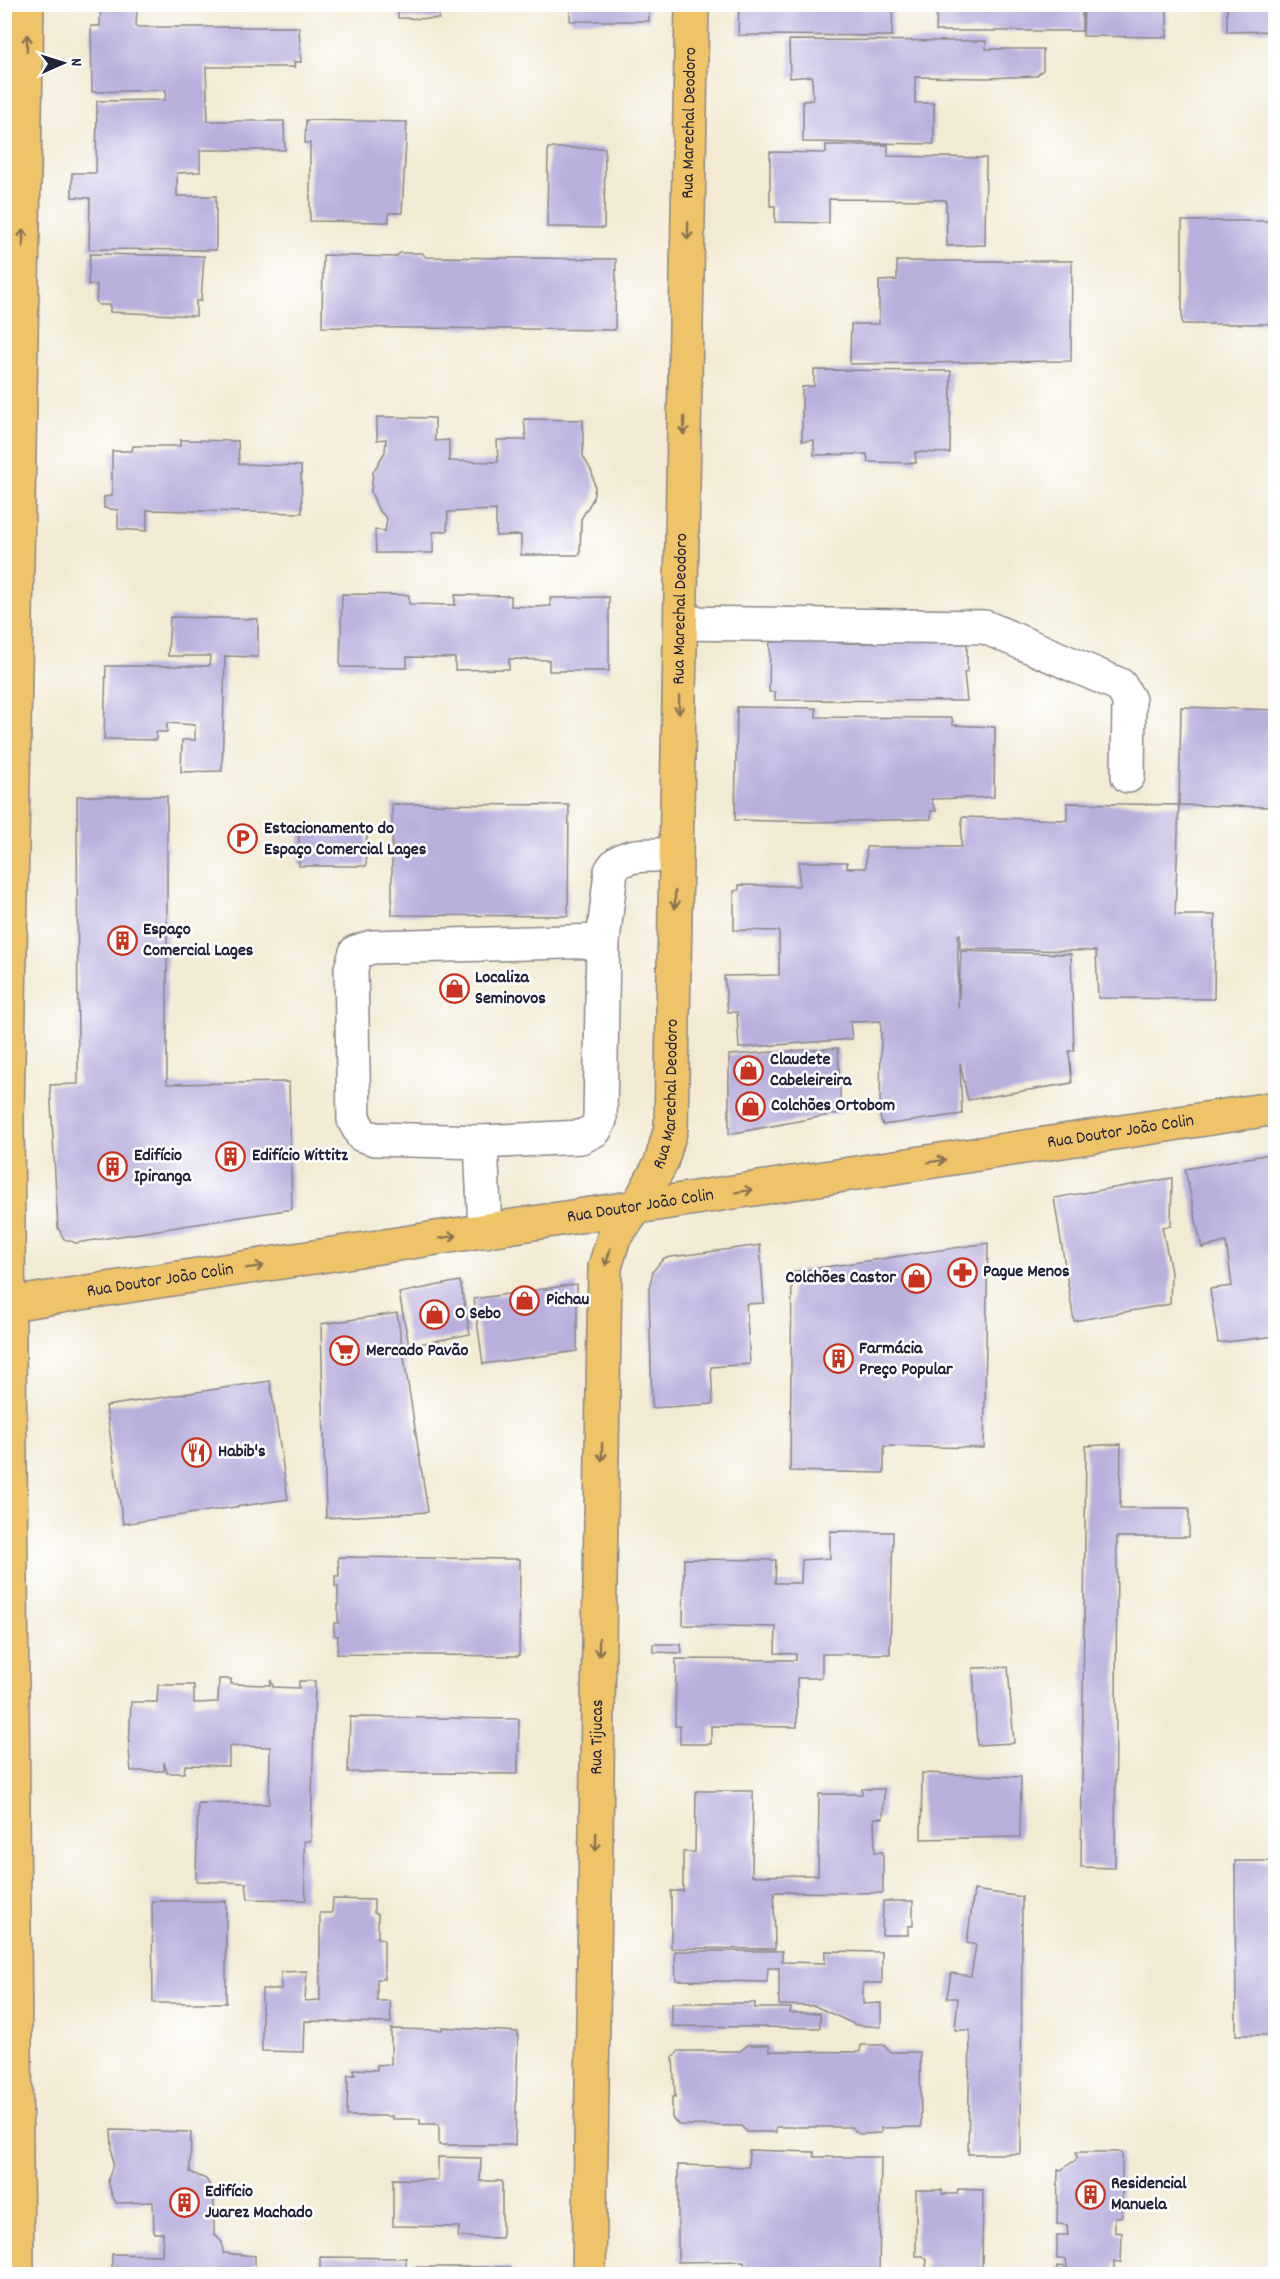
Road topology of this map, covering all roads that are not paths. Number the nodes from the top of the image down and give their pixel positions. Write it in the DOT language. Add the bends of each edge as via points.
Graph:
graph roads {
  1 [pos="27,4"];
  2 [pos="692,4"];
  3 [pos="681,623"];
  4 [pos="1128,776"];
  5 [pos="676,855"];
  6 [pos="603,941"];
  7 [pos="1275,1108"];
  8 [pos="481,1142"];
  9 [pos="637,1207"];
  10 [pos="485,1231"];
  11 [pos="7,1305"];
  12 [pos="17,2274"];
  13 [pos="590,2274"];
  11 -- 1 [label="main road, one-way"];
  2 -- 3 [label="main road, Rua Marechal Deodoro, one-way"];
  3 -- 4 [label="lane" via="985,627 1005,633 1120,686 1129,700"];
  3 -- 5 [label="main road, Rua Marechal Deodoro, one-way"];
  5 -- 6 [label="lane" via="626,857 616,862 610,871"];
  5 -- 9 [label="main road, Rua Marechal Deodoro, one-way" via="671,1128 661,1163"];
  6 -- 8 [label="lane" via="600,1120 595,1130 580,1137"];
  6 -- 8 [label="lane" via="372,947 356,952 351,969 354,1120 362,1135 375,1139"];
  9 -- 7 [label="main road, Rua Doutor João Colin, one-way"];
  8 -- 10 [label="lane"];
  9 -- 10 [label="main road, Rua Doutor João Colin"];
  9 -- 13 [label="main road, Rua Tijucas, one-way" via="614,1237 605,1267"];
  11 -- 10 [label="main road, Rua Doutor João Colin, one-way"];
  11 -- 12 [label="main road"];
}
